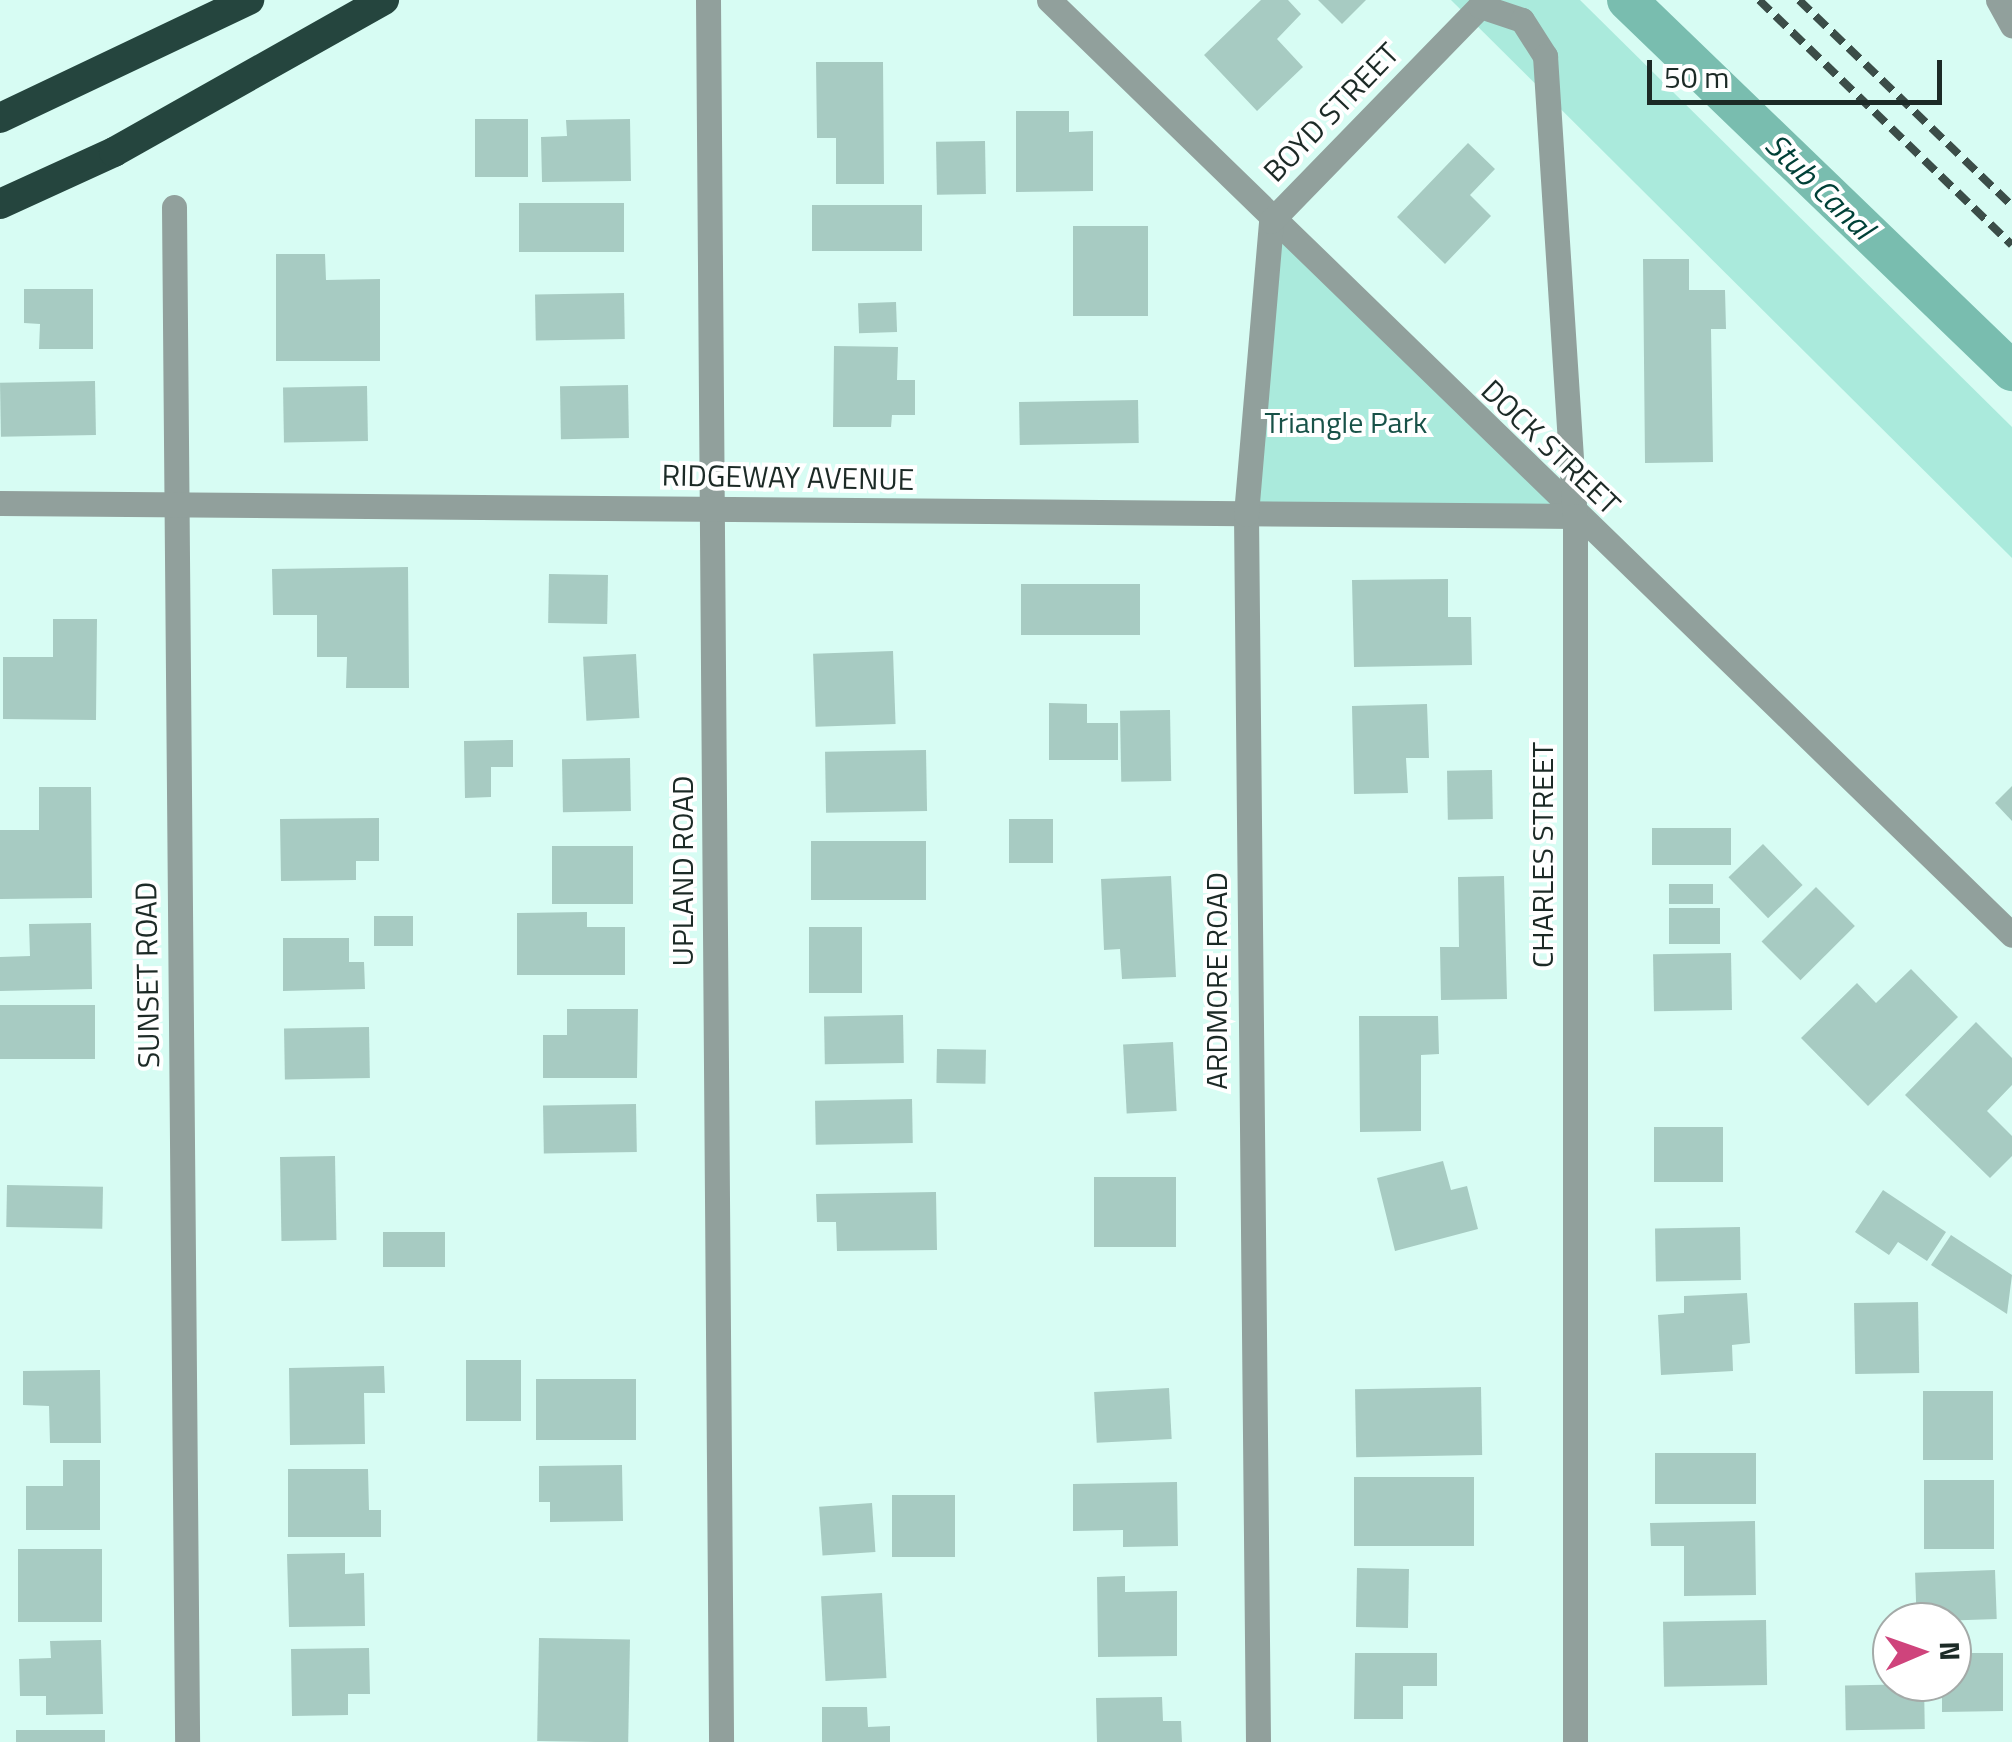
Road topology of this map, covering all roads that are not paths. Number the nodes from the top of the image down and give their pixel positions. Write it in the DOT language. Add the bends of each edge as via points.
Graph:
graph roads {
  1 [pos="249,0"];
  2 [pos="384,0"];
  3 [pos="708,0"];
  4 [pos="1049,0"];
  5 [pos="1998,0"];
  6 [pos="1480,6"];
  7 [pos="2012,25"];
  8 [pos="0,118"];
  9 [pos="0,204"];
  10 [pos="174,208"];
  11 [pos="1271,221"];
  12 [pos="0,503"];
  13 [pos="176,504"];
  14 [pos="712,509"];
  15 [pos="1246,514"];
  16 [pos="1575,516"];
  17 [pos="2012,936"];
  18 [pos="187,1742"];
  19 [pos="722,1742"];
  20 [pos="1258,1742"];
  21 [pos="1575,1742"];
  1 -- 8 [label="highway"];
  2 -- 9 [label="highway" via="114,152"];
  3 -- 14 [label="street, UPLAND ROAD"];
  4 -- 11 [label="street, DOCK STREET"];
  5 -- 7 [label="street"];
  6 -- 11 [label="street, BOYD STREET"];
  6 -- 16 [label="street, CHARLES STREET" via="1522,20 1545,56"];
  10 -- 13 [label="street, SUNSET ROAD"];
  11 -- 15 [label="street, ARDMORE ROAD"];
  11 -- 16 [label="street, DOCK STREET"];
  12 -- 13 [label="street, RIDGEWAY AVENUE"];
  13 -- 14 [label="street, RIDGEWAY AVENUE"];
  13 -- 18 [label="street, SUNSET ROAD"];
  14 -- 15 [label="street, RIDGEWAY AVENUE"];
  14 -- 19 [label="street, UPLAND ROAD"];
  15 -- 16 [label="street, RIDGEWAY AVENUE"];
  15 -- 20 [label="street, ARDMORE ROAD"];
  16 -- 17 [label="street, DOCK STREET"];
  16 -- 21 [label="street, CHARLES STREET"];
}
